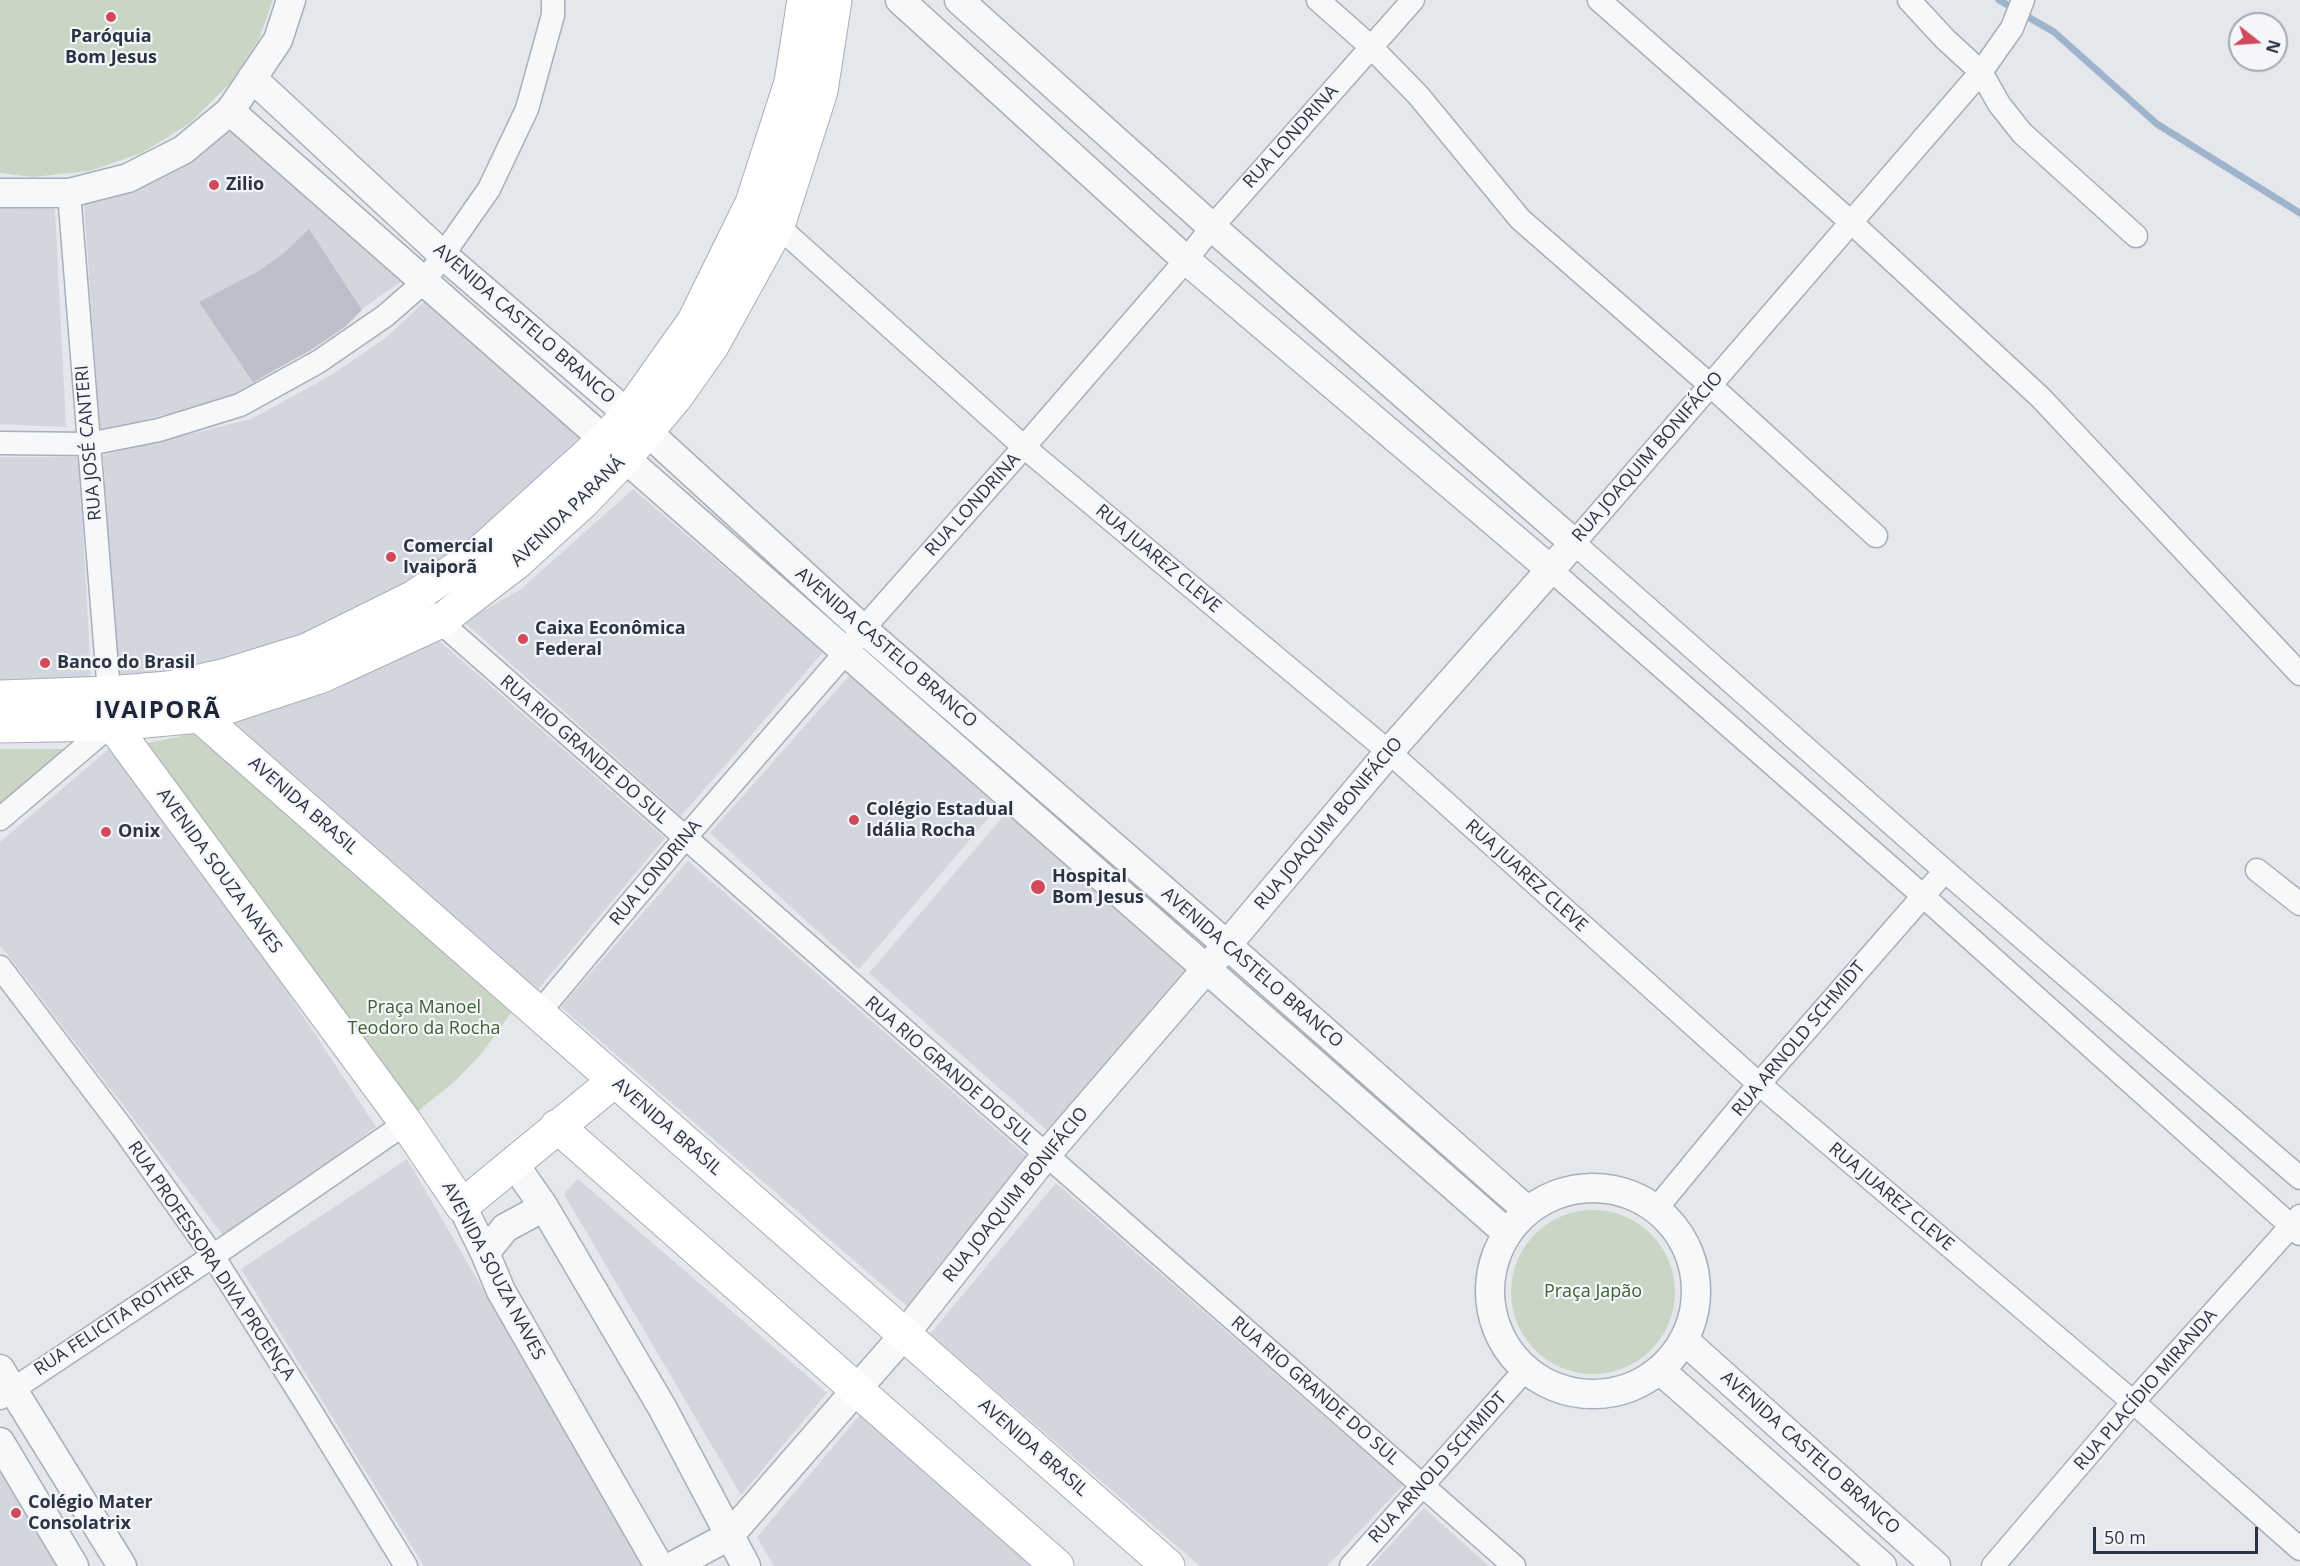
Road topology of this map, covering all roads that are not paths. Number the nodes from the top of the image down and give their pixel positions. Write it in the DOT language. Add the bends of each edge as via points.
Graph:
graph roads {
  1 [pos="291,0"];
  2 [pos="553,0"];
  3 [pos="804,0"];
  4 [pos="835,0"];
  5 [pos="900,0"];
  6 [pos="959,0"];
  7 [pos="1318,0"];
  8 [pos="1413,0"];
  9 [pos="1599,0"];
  10 [pos="1909,0"];
  11 [pos="2024,0"];
  12 [pos="1371,47"];
  13 [pos="1981,72"];
  14 [pos="252,78"];
  15 [pos="230,111"];
  16 [pos="0,193"];
  17 [pos="69,193"];
  18 [pos="752,203"];
  19 [pos="1852,223"];
  20 [pos="778,226"];
  21 [pos="1212,227"];
  22 [pos="2136,236"];
  23 [pos="443,255"];
  24 [pos="1186,260"];
  25 [pos="424,282"];
  26 [pos="1710,385"];
  27 [pos="637,423"];
  28 [pos="0,443"];
  29 [pos="89,444"];
  30 [pos="1024,447"];
  31 [pos="615,448"];
  32 [pos="1876,536"];
  33 [pos="1574,543"];
  34 [pos="1551,570"];
  35 [pos="414,597"];
  36 [pos="439,622"];
  37 [pos="862,629"];
  38 [pos="846,652"];
  39 [pos="2300,674"];
  40 [pos="168,688"];
  41 [pos="0,697"];
  42 [pos="110,709"];
  43 [pos="200,716"];
  44 [pos="0,726"];
  45 [pos="1389,752"];
  46 [pos="0,819"];
  47 [pos="685,838"];
  48 [pos="2257,870"];
  49 [pos="1945,871"];
  50 [pos="1922,895"];
  51 [pos="2300,903"];
  52 [pos="1227,945"];
  53 [pos="0,967"];
  54 [pos="1207,968"];
  55 [pos="538,1014"];
  56 [pos="614,1081"];
  57 [pos="1759,1084"];
  58 [pos="406,1123"];
  59 [pos="557,1126"];
  60 [pos="1046,1155"];
  61 [pos="515,1164"];
  62 [pos="2300,1178"];
  63 [pos="462,1206"];
  64 [pos="544,1207"];
  65 [pos="1656,1209"];
  66 [pos="1528,1211"];
  67 [pos="2297,1226"];
  68 [pos="1507,1233"];
  69 [pos="485,1253"];
  70 [pos="213,1256"];
  71 [pos="904,1335"];
  72 [pos="1684,1340"];
  73 [pos="1525,1370"];
  74 [pos="1660,1370"];
  75 [pos="4,1385"];
  76 [pos="856,1390"];
  77 [pos="2133,1402"];
  78 [pos="0,1442"];
  79 [pos="1422,1485"];
  80 [pos="729,1536"];
  81 [pos="2300,1549"];
  82 [pos="74,1566"];
  83 [pos="122,1566"];
  84 [pos="406,1566"];
  85 [pos="658,1566"];
  86 [pos="673,1566"];
  87 [pos="746,1566"];
  88 [pos="1057,1566"];
  89 [pos="1168,1566"];
  90 [pos="1351,1566"];
  91 [pos="1514,1566"];
  92 [pos="1882,1566"];
  93 [pos="1936,1566"];
  94 [pos="1994,1566"];
  1 -- 14 [label="street" via="278,40"];
  2 -- 23 [label="street" via="553,15 527,109 489,189"];
  3 -- 18 [label="main road, AVENIDA PARANÁ" via="791,82"];
  4 -- 20 [label="main road, AVENIDA PARANÁ" via="821,91"];
  5 -- 24 [label="street"];
  6 -- 21 [label="street"];
  7 -- 12 [label="street"];
  8 -- 12 [label="street, RUA LONDRINA"];
  9 -- 19 [label="street"];
  10 -- 13 [label="street"];
  11 -- 13 [label="street, RUA JOAQUIM BONIFÁCIO" via="2012,28"];
  12 -- 21 [label="street, RUA LONDRINA"];
  12 -- 26 [label="street" via="1418,95 1520,219"];
  13 -- 19 [label="street, RUA JOAQUIM BONIFÁCIO"];
  13 -- 22 [label="street" via="2022,133"];
  14 -- 15 [label="street"];
  14 -- 23 [label="street, AVENIDA CASTELO BRANCO"];
  15 -- 17 [label="street" via="183,150 128,178"];
  15 -- 25 [label="street, AVENIDA CASTELO BRANCO"];
  16 -- 17 [label="street"];
  17 -- 29 [label="street, RUA JOSÉ CANTERI"];
  18 -- 20 [label="street, RUA JUAREZ CLEVE"];
  18 -- 27 [label="main road, AVENIDA PARANÁ" via="694,321"];
  19 -- 26 [label="street, RUA JOAQUIM BONIFÁCIO"];
  19 -- 39 [label="street" via="2041,398"];
  20 -- 27 [label="main road, AVENIDA PARANÁ" via="712,346 676,397"];
  20 -- 30 [label="street, RUA JUAREZ CLEVE"];
  21 -- 24 [label="street, RUA LONDRINA"];
  21 -- 33 [label="street"];
  23 -- 25 [label="street"];
  23 -- 27 [label="street, AVENIDA CASTELO BRANCO"];
  24 -- 30 [label="street, RUA LONDRINA"];
  24 -- 34 [label="street"];
  25 -- 29 [label="street" via="386,315 318,362 240,405 159,430"];
  25 -- 31 [label="street, AVENIDA CASTELO BRANCO"];
  26 -- 32 [label="street"];
  26 -- 33 [label="street, RUA JOAQUIM BONIFÁCIO"];
  27 -- 31 [label="main road, AVENIDA PARANÁ"];
  27 -- 37 [label="street, AVENIDA CASTELO BRANCO"];
  28 -- 29 [label="street"];
  29 -- 42 [label="street, RUA JOSÉ CANTERI"];
  30 -- 37 [label="street, RUA LONDRINA"];
  30 -- 45 [label="street, RUA JUAREZ CLEVE"];
  31 -- 35 [label="main road, AVENIDA PARANÁ" via="478,554"];
  31 -- 36 [label="main road, AVENIDA PARANÁ" via="583,502 516,563"];
  31 -- 38 [label="street, AVENIDA CASTELO BRANCO"];
  33 -- 34 [label="street, RUA JOAQUIM BONIFÁCIO"];
  33 -- 49 [label="street"];
  34 -- 45 [label="street, RUA JOAQUIM BONIFÁCIO"];
  34 -- 50 [label="street"];
  35 -- 36 [label="street, RUA RIO GRANDE DO SUL"];
  35 -- 40 [label="main road, AVENIDA PARANÁ" via="307,650"];
  36 -- 43 [label="main road, AVENIDA PARANÁ" via="321,676"];
  36 -- 47 [label="street, RUA RIO GRANDE DO SUL"];
  37 -- 38 [label="street, RUA LONDRINA"];
  37 -- 52 [label="street, AVENIDA CASTELO BRANCO"];
  38 -- 47 [label="street, RUA LONDRINA"];
  38 -- 54 [label="street, AVENIDA CASTELO BRANCO"];
  40 -- 42 [label="main road, AVENIDA PARANÁ"];
  40 -- 43 [label="main road, AVENIDA BRASIL"];
  41 -- 42 [label="main road, AVENIDA PARANÁ"];
  42 -- 43 [label="main road, AVENIDA PARANÁ"];
  42 -- 44 [label="main road, AVENIDA PARANÁ"];
  42 -- 46 [label="street"];
  42 -- 58 [label="main road, AVENIDA SOUZA NAVES"];
  43 -- 55 [label="main road, AVENIDA BRASIL"];
  45 -- 52 [label="street, RUA JOAQUIM BONIFÁCIO"];
  45 -- 57 [label="street, RUA JUAREZ CLEVE"];
  47 -- 55 [label="street, RUA LONDRINA"];
  47 -- 60 [label="street, RUA RIO GRANDE DO SUL"];
  48 -- 51 [label="street"];
  49 -- 50 [label="street, RUA ARNOLD SCHMIDT"];
  49 -- 62 [label="street"];
  50 -- 57 [label="street, RUA ARNOLD SCHMIDT"];
  50 -- 67 [label="street"];
  52 -- 54 [label="street, RUA JOAQUIM BONIFÁCIO"];
  52 -- 66 [label="street, AVENIDA CASTELO BRANCO"];
  53 -- 70 [label="street, RUA PROFESSORA DIVA PROENÇA"];
  54 -- 60 [label="street, RUA JOAQUIM BONIFÁCIO"];
  54 -- 68 [label="street, AVENIDA CASTELO BRANCO"];
  55 -- 56 [label="main road, AVENIDA BRASIL"];
  56 -- 59 [label="main road"];
  56 -- 71 [label="main road, AVENIDA BRASIL"];
  57 -- 65 [label="street, RUA ARNOLD SCHMIDT"];
  57 -- 77 [label="street, RUA JUAREZ CLEVE"];
  58 -- 63 [label="main road, AVENIDA SOUZA NAVES"];
  58 -- 70 [label="street, RUA FELICITA ROTHER"];
  59 -- 61 [label="main road"];
  59 -- 76 [label="main road"];
  60 -- 71 [label="street, RUA JOAQUIM BONIFÁCIO"];
  60 -- 79 [label="street, RUA RIO GRANDE DO SUL"];
  61 -- 63 [label="main road"];
  61 -- 64 [label="street"];
  63 -- 69 [label="street, AVENIDA SOUZA NAVES"];
  64 -- 69 [label="street" via="504,1228"];
  64 -- 80 [label="street" via="663,1410"];
  65 -- 66 [label="street" via="1637,1197 1609,1188 1580,1188 1552,1196"];
  65 -- 72 [label="street" via="1683,1240 1695,1272 1695,1307"];
  66 -- 68 [label="street"];
  67 -- 77 [label="street, RUA PLACÍDIO MIRANDA"];
  68 -- 73 [label="street" via="1494,1260 1489,1289 1493,1320 1505,1347"];
  69 -- 85 [label="street, AVENIDA SOUZA NAVES" via="501,1291"];
  70 -- 75 [label="street, RUA FELICITA ROTHER"];
  70 -- 84 [label="street, RUA PROFESSORA DIVA PROENÇA"];
  71 -- 76 [label="street, RUA JOAQUIM BONIFÁCIO"];
  71 -- 89 [label="main road, AVENIDA BRASIL"];
  72 -- 74 [label="street"];
  72 -- 93 [label="street, AVENIDA CASTELO BRANCO"];
  73 -- 74 [label="street" via="1549,1386 1578,1394 1607,1394 1635,1386"];
  73 -- 79 [label="street, RUA ARNOLD SCHMIDT"];
  74 -- 92 [label="street, AVENIDA CASTELO BRANCO"];
  75 -- 83 [label="street"];
  76 -- 80 [label="street, RUA JOAQUIM BONIFÁCIO"];
  76 -- 88 [label="main road"];
  77 -- 81 [label="street, RUA JUAREZ CLEVE"];
  77 -- 94 [label="street, RUA PLACÍDIO MIRANDA"];
  78 -- 82 [label="street"];
  79 -- 90 [label="street, RUA ARNOLD SCHMIDT"];
  79 -- 91 [label="street, RUA RIO GRANDE DO SUL"];
  80 -- 86 [label="street, RUA JOAQUIM BONIFÁCIO"];
  80 -- 87 [label="street"];
}
